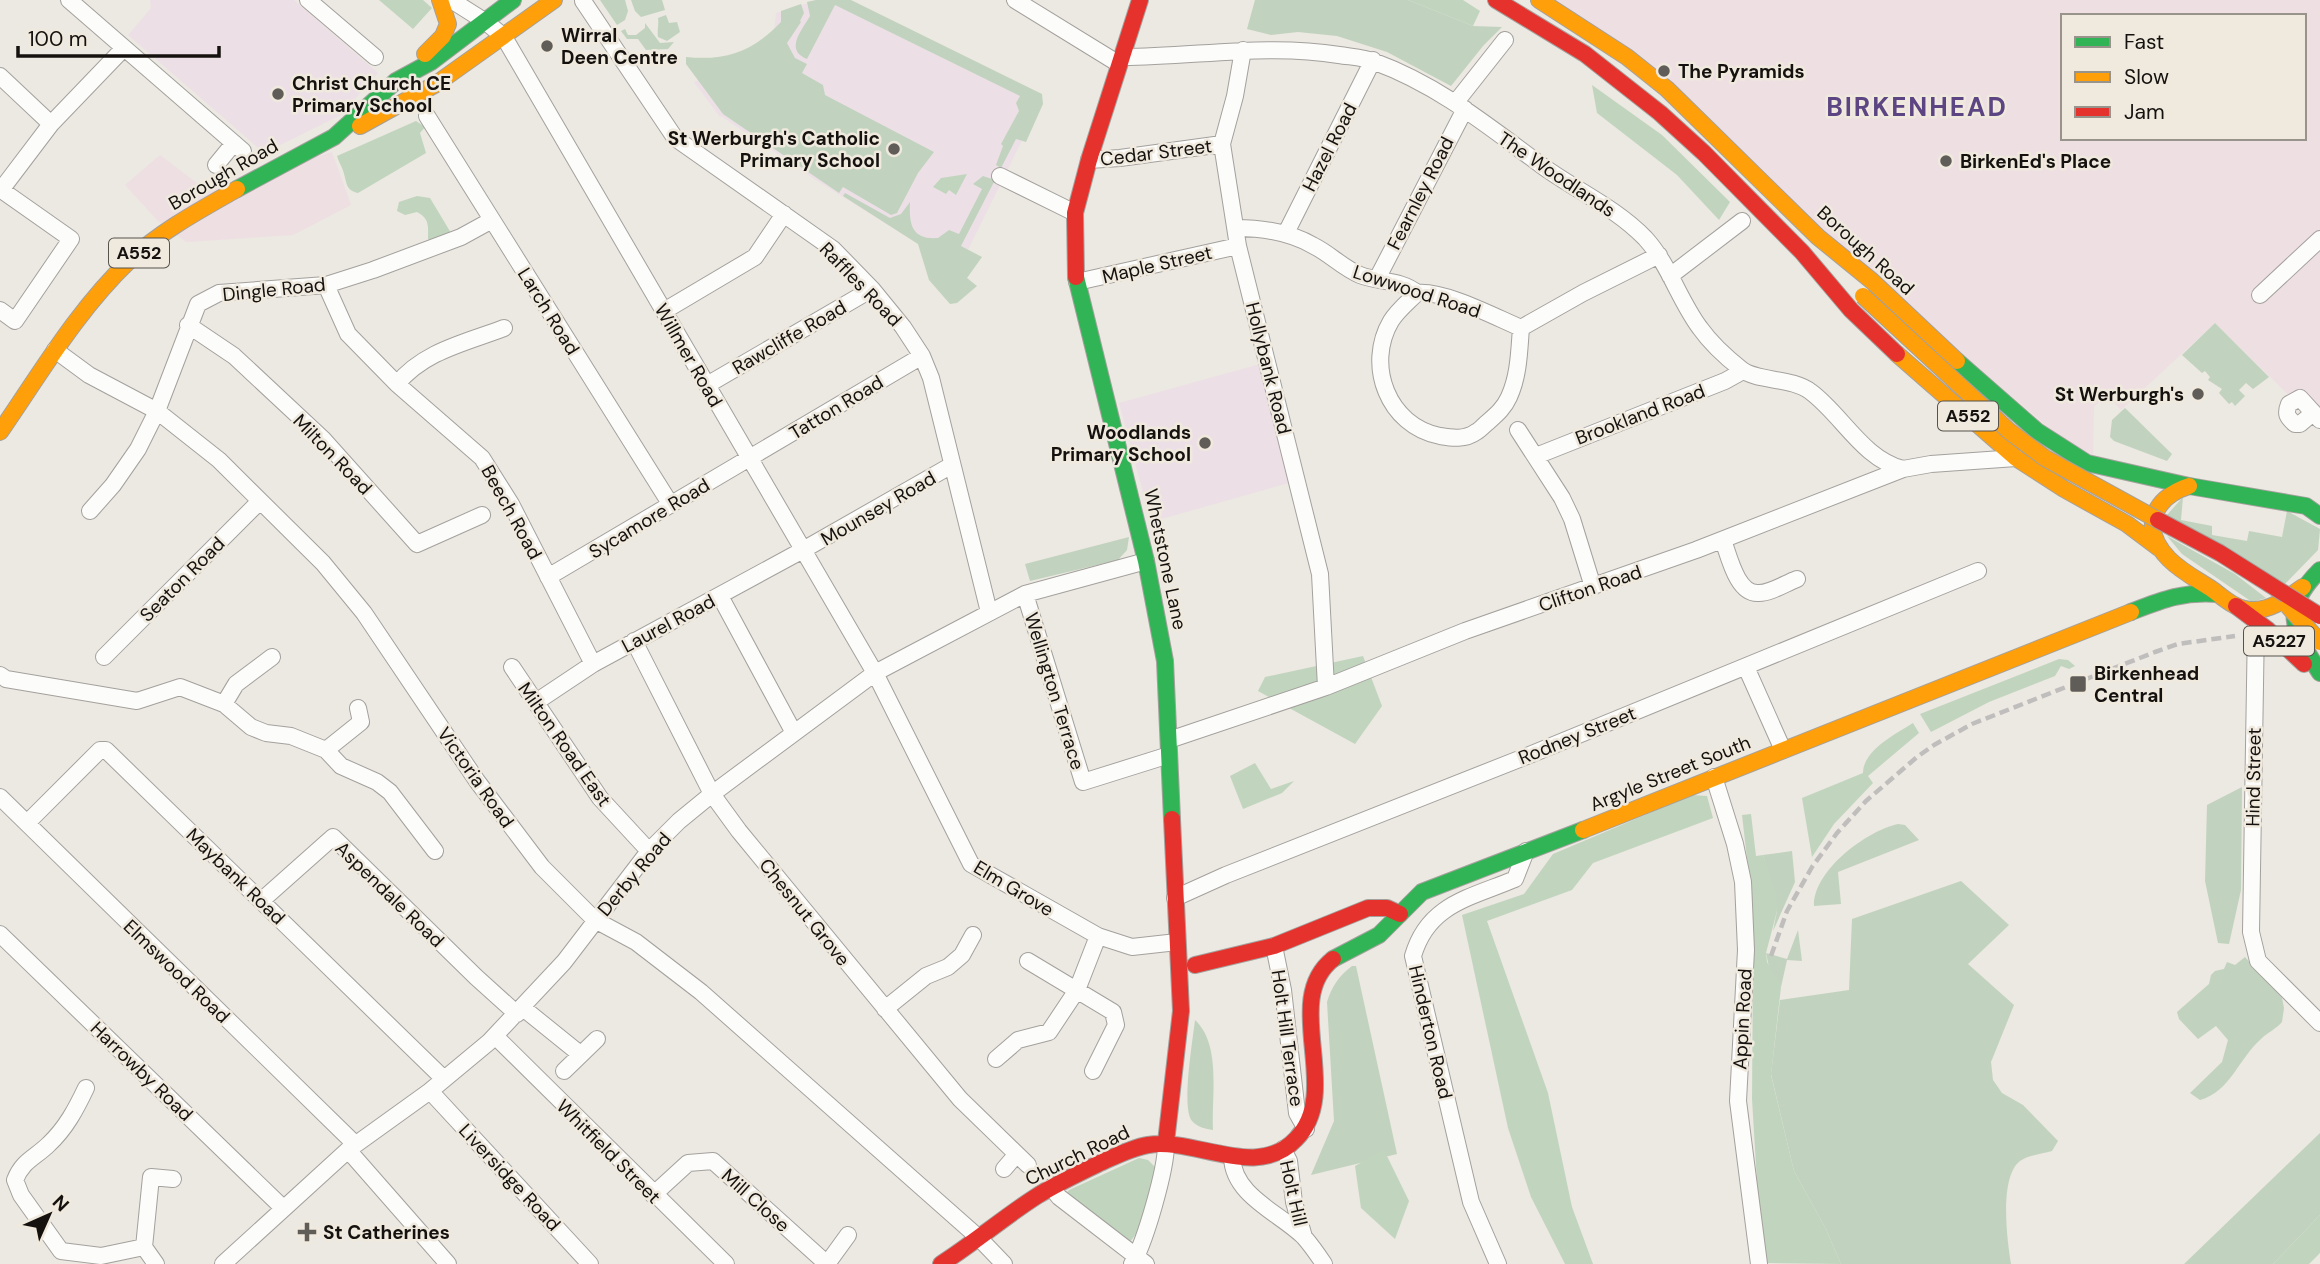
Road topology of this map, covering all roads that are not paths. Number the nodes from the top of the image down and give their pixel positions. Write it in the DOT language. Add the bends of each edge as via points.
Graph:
graph roads {
  1 [pos="69,0"];
  2 [pos="308,0"];
  3 [pos="440,0"];
  4 [pos="451,0"];
  5 [pos="513,0"];
  6 [pos="554,0"];
  7 [pos="1015,0"];
  8 [pos="1140,0"];
  9 [pos="1496,0"];
  10 [pos="1539,0"];
  11 [pos="583,1"];
  12 [pos="486,22"];
  13 [pos="504,37"];
  14 [pos="1504,40"];
  15 [pos="124,48"];
  16 [pos="1243,50"];
  17 [pos="375,57"];
  18 [pos="1373,60"];
  19 [pos="1121,61"];
  20 [pos="0,76"];
  21 [pos="397,80"];
  22 [pos="1460,105"];
  23 [pos="427,116"];
  24 [pos="51,124"];
  25 [pos="334,136"];
  26 [pos="1222,144"];
  27 [pos="1089,160"];
  28 [pos="216,165"];
  29 [pos="1000,176"];
  30 [pos="1,190"];
  31 [pos="1075,213"];
  32 [pos="784,214"];
  33 [pos="492,219"];
  34 [pos="1742,221"];
  35 [pos="1236,228"];
  36 [pos="1286,233"];
  37 [pos="2320,239"];
  38 [pos="1238,246"];
  39 [pos="1659,256"];
  40 [pos="1670,276"];
  41 [pos="1377,279"];
  42 [pos="1077,282"];
  43 [pos="326,285"];
  44 [pos="872,289"];
  45 [pos="1416,293"];
  46 [pos="2260,295"];
  47 [pos="1863,296"];
  48 [pos="0,310"];
  49 [pos="664,311"];
  50 [pos="188,325"];
  51 [pos="504,328"];
  52 [pos="1521,328"];
  53 [pos="55,350"];
  54 [pos="922,356"];
  55 [pos="1743,371"];
  56 [pos="397,384"];
  57 [pos="707,385"];
  58 [pos="157,411"];
  59 [pos="1518,430"];
  60 [pos="0,432"];
  61 [pos="1535,456"];
  62 [pos="749,458"];
  63 [pos="2016,458"];
  64 [pos="952,465"];
  65 [pos="1903,469"];
  66 [pos="2189,486"];
  67 [pos="260,501"];
  68 [pos="671,505"];
  69 [pos="90,511"];
  70 [pos="482,515"];
  71 [pos="2320,516"];
  72 [pos="1723,540"];
  73 [pos="2159,548"];
  74 [pos="803,551"];
  75 [pos="1146,561"];
  76 [pos="2174,564"];
  77 [pos="1978,570"];
  78 [pos="2320,570"];
  79 [pos="2252,574"];
  80 [pos="548,577"];
  81 [pos="1797,579"];
  82 [pos="1592,587"];
  83 [pos="2303,587"];
  84 [pos="1025,594"];
  85 [pos="2218,594"];
  86 [pos="720,596"];
  87 [pos="2162,600"];
  88 [pos="2236,606"];
  89 [pos="989,612"];
  90 [pos="2320,616"];
  91 [pos="2256,623"];
  92 [pos="634,641"];
  93 [pos="2320,642"];
  94 [pos="104,657"];
  95 [pos="272,657"];
  96 [pos="593,664"];
  97 [pos="512,667"];
  98 [pos="1745,667"];
  99 [pos="875,673"];
  100 [pos="0,675"];
  101 [pos="2320,676"];
  102 [pos="1326,687"];
  103 [pos="536,702"];
  104 [pos="224,704"];
  105 [pos="358,708"];
  106 [pos="794,733"];
  107 [pos="1169,747"];
  108 [pos="326,750"];
  109 [pos="1783,750"];
  110 [pos="1714,777"];
  111 [pos="712,794"];
  112 [pos="0,797"];
  113 [pos="27,823"];
  114 [pos="435,851"];
  115 [pos="649,851"];
  116 [pos="1526,851"];
  117 [pos="1175,898"];
  118 [pos="261,901"];
  119 [pos="1400,914"];
  120 [pos="595,920"];
  121 [pos="0,934"];
  122 [pos="973,935"];
  123 [pos="1097,936"];
  124 [pos="1177,942"];
  125 [pos="1273,946"];
  126 [pos="1028,961"];
  127 [pos="1195,965"];
  128 [pos="1077,990"];
  129 [pos="885,1009"];
  130 [pos="520,1011"];
  131 [pos="2319,1019"];
  132 [pos="495,1036"];
  133 [pos="597,1039"];
  134 [pos="580,1054"];
  135 [pos="996,1059"];
  136 [pos="564,1071"];
  137 [pos="1093,1071"];
  138 [pos="444,1079"];
  139 [pos="86,1088"];
  140 [pos="430,1091"];
  141 [pos="1306,1129"];
  142 [pos="1166,1142"];
  143 [pos="352,1147"];
  144 [pos="1283,1149"];
  145 [pos="1232,1157"];
  146 [pos="1004,1168"];
  147 [pos="173,1180"];
  148 [pos="1051,1187"];
  149 [pos="653,1195"];
  150 [pos="283,1209"];
  151 [pos="848,1235"];
  152 [pos="1304,1237"];
  153 [pos="979,1238"];
  154 [pos="144,1248"];
  155 [pos="1138,1261"];
  156 [pos="156,1264"];
  157 [pos="223,1264"];
  158 [pos="448,1264"];
  159 [pos="590,1264"];
  160 [pos="726,1264"];
  161 [pos="941,1264"];
  162 [pos="1004,1264"];
  163 [pos="1324,1264"];
  164 [pos="1498,1264"];
  165 [pos="1759,1264"];
  1 -- 15 [label="street"];
  2 -- 17 [label="street"];
  3 -- 21 [label="main road" via="448,24 443,36"];
  4 -- 12 [label="street, Willmer Road"];
  5 -- 12 [label="main road, Borough Road / A552"];
  6 -- 13 [label="main road, A552"];
  7 -- 19 [label="street"];
  8 -- 19 [label="main road, Whetstone Lane"];
  9 -- 63 [label="main road, A552" via="1585,54 1660,113 1802,252 1870,329"];
  10 -- 66 [label="main road, Borough Road / A552" via="1667,89 1818,237 2036,431 2087,463"];
  11 -- 32 [label="street, Raffles Road" via="675,138"];
  12 -- 13 [label="street, Willmer Road"];
  12 -- 21 [label="main road, Borough Road / A552"];
  13 -- 25 [label="main road, A552" via="407,103"];
  13 -- 49 [label="street, Willmer Road"];
  14 -- 22 [label="street, Fearnley Road"];
  15 -- 24 [label="street"];
  15 -- 28 [label="street" via="239,147"];
  16 -- 18 [label="street, The Woodlands" via="1307,49"];
  16 -- 19 [label="street, The Woodlands"];
  16 -- 26 [label="street, Hollybank Road"];
  18 -- 22 [label="street, The Woodlands"];
  18 -- 36 [label="street, Hazel Road"];
  19 -- 27 [label="main road, Whetstone Lane"];
  20 -- 24 [label="street"];
  21 -- 25 [label="main road, Borough Road / A552"];
  22 -- 39 [label="street, The Woodlands" via="1619,216"];
  22 -- 41 [label="street, Fearnley Road"];
  23 -- 33 [label="street, Larch Road"];
  24 -- 30 [label="street"];
  25 -- 53 [label="main road, Borough Road / A552" via="181,221 131,259"];
  26 -- 27 [label="street, Cedar Street"];
  26 -- 35 [label="street, Hollybank Road"];
  27 -- 31 [label="main road, Whetstone Lane"];
  29 -- 31 [label="street"];
  30 -- 48 [label="street" via="71,239 15,321"];
  31 -- 42 [label="main road, Whetstone Lane"];
  32 -- 44 [label="street, Raffles Road" via="833,249"];
  32 -- 49 [label="street" via="755,257"];
  33 -- 43 [label="street, Dingle Road" via="461,237"];
  33 -- 68 [label="street, Larch Road"];
  34 -- 40 [label="street"];
  35 -- 36 [label="street, Lowwood Road"];
  35 -- 38 [label="street, Hollybank Road"];
  36 -- 41 [label="street, Lowwood Road" via="1314,245 1348,269"];
  37 -- 46 [label="street"];
  38 -- 42 [label="street, Maple Street"];
  38 -- 102 [label="street, Hollybank Road" via="1321,574"];
  39 -- 40 [label="street, The Woodlands"];
  39 -- 52 [label="street"];
  40 -- 55 [label="street, The Woodlands" via="1700,329"];
  41 -- 45 [label="street, Lowwood Road" via="1410,287"];
  42 -- 75 [label="main road, Whetstone Lane"];
  43 -- 50 [label="street, Dingle Road" via="219,293 198,304"];
  43 -- 56 [label="street, Beech Road" via="348,334"];
  44 -- 54 [label="street, Raffles Road"];
  44 -- 57 [label="street, Rawcliffe Road"];
  45 -- 52 [label="street, Lowwood Road" via="1455,300"];
  45 -- 52 [label="street" via="1392,320 1379,366 1388,397 1399,414 1435,435 1457,439 1475,433 1502,410 1518,373"];
  47 -- 79 [label="main road, Borough Road, bridge" via="2009,431 2045,458"];
  49 -- 57 [label="street, Willmer Road"];
  50 -- 58 [label="street, Dingle Road"];
  50 -- 70 [label="street, Milton Road" via="234,356 323,439 417,544"];
  51 -- 56 [label="street" via="426,357"];
  53 -- 58 [label="street, Victoria Road" via="89,375"];
  53 -- 60 [label="main road, Borough Road / A552"];
  54 -- 62 [label="street, Tatton Road"];
  54 -- 64 [label="street, Raffles Road"];
  55 -- 61 [label="street, Brookland Road"];
  55 -- 65 [label="street" via="1811,392 1890,466"];
  56 -- 80 [label="street, Beech Road" via="482,458 511,503"];
  57 -- 62 [label="street, Willmer Road"];
  58 -- 67 [label="street, Victoria Road" via="219,460"];
  58 -- 69 [label="street, Dingle Road" via="138,449"];
  59 -- 61 [label="street"];
  61 -- 82 [label="street" via="1572,519"];
  62 -- 68 [label="street, Sycamore Road"];
  62 -- 74 [label="street, Willmer Road"];
  63 -- 65 [label="street, Clifton Road"];
  63 -- 73 [label="main road, A552"];
  64 -- 74 [label="street, Mounsey Road"];
  64 -- 89 [label="street, Raffles Road"];
  65 -- 72 [label="street, Clifton Road"];
  66 -- 71 [label="main road, Borough Road" via="2306,506"];
  66 -- 73 [label="main road" via="2175,490 2157,506 2151,528"];
  67 -- 94 [label="street, Seaton Road"];
  67 -- 120 [label="street, Victoria Road" via="323,563 364,613 525,846"];
  68 -- 80 [label="street, Sycamore Road"];
  72 -- 81 [label="street" via="1740,581 1753,592"];
  72 -- 82 [label="street, Clifton Road"];
  73 -- 76 [label="main road, A552"];
  74 -- 86 [label="street, Laurel Road"];
  74 -- 99 [label="street, Willmer Road"];
  75 -- 84 [label="street, Derby Road"];
  75 -- 107 [label="main road, Whetstone Lane" via="1165,661"];
  76 -- 85 [label="main road, A552"];
  76 -- 87 [label="main road" via="2175,579"];
  77 -- 98 [label="street, Rodney Street"];
  78 -- 83 [label="main road"];
  79 -- 90 [label="main road, Borough Road, bridge"];
  79 -- 93 [label="main road, Borough Road, bridge"];
  80 -- 96 [label="street, Beech Road"];
  82 -- 102 [label="street, Clifton Road" via="1465,631"];
  83 -- 88 [label="main road" via="2272,608"];
  83 -- 101 [label="main road, A5227" via="2294,628"];
  84 -- 89 [label="street, Derby Road"];
  84 -- 107 [label="street, Wellington Terrace" via="1083,782"];
  85 -- 87 [label="main road, Argyle Street South"];
  85 -- 88 [label="main road, A552"];
  86 -- 92 [label="street, Laurel Road"];
  86 -- 106 [label="street"];
  87 -- 109 [label="main road, Argyle Street South"];
  88 -- 91 [label="main road, A5227"];
  89 -- 99 [label="street, Derby Road"];
  91 -- 101 [label="main road, A5227"];
  91 -- 131 [label="street, Hind Street" via="2250,932 2258,961"];
  92 -- 96 [label="street, Laurel Road"];
  92 -- 111 [label="street, Chesnut Grove"];
  95 -- 104 [label="street" via="236,684"];
  96 -- 103 [label="street, Laurel Road"];
  97 -- 103 [label="street, Milton Road East"];
  98 -- 109 [label="street"];
  98 -- 117 [label="street, Rodney Street"];
  99 -- 106 [label="street, Derby Road"];
  99 -- 123 [label="street, Elm Grove" via="971,864"];
  100 -- 104 [label="street" via="137,701 180,687"];
  102 -- 107 [label="street, Clifton Road"];
  103 -- 115 [label="street, Milton Road East" via="600,798"];
  104 -- 108 [label="street" via="251,727"];
  105 -- 108 [label="street" via="361,722"];
  106 -- 111 [label="street, Derby Road"];
  107 -- 117 [label="main road, Whetstone Lane"];
  108 -- 114 [label="street" via="341,766 390,792"];
  109 -- 110 [label="main road, Argyle Street South"];
  110 -- 116 [label="main road, Argyle Street South"];
  110 -- 165 [label="street, Appin Road" via="1743,883 1746,950 1738,1101"];
  111 -- 115 [label="street, Derby Road"];
  111 -- 129 [label="street, Chesnut Grove"];
  112 -- 113 [label="street, Elmswood Road"];
  113 -- 118 [label="street, Maybank Road" via="100,750 106,750"];
  113 -- 143 [label="street, Elmswood Road"];
  115 -- 120 [label="street, Derby Road"];
  116 -- 119 [label="main road, Argyle Street South" via="1422,892"];
  116 -- 164 [label="street, Hinderton Road" via="1515,879 1440,910 1418,937 1413,956 1471,1202"];
  117 -- 124 [label="main road, Whetstone Lane"];
  118 -- 130 [label="street, Aspendale Road" via="333,838 476,977"];
  118 -- 138 [label="street, Maybank Road"];
  119 -- 125 [label="main road" via="1387,908 1368,908"];
  119 -- 141 [label="main road, Argyle Street South" via="1370,942 1330,960 1320,974 1312,1023 1315,1101"];
  120 -- 130 [label="street, Derby Road"];
  120 -- 153 [label="street, Victoria Road" via="636,942 701,992 924,1182"];
  121 -- 150 [label="street, Harrowby Road"];
  122 -- 129 [label="street" via="962,955 948,967 926,976"];
  123 -- 124 [label="street, Elm Grove" via="1132,947"];
  123 -- 128 [label="street"];
  124 -- 142 [label="main road, Whetstone Lane" via="1181,1011"];
  125 -- 127 [label="main road"];
  125 -- 141 [label="street, Holt Hill Terrace" via="1283,990 1297,1113"];
  126 -- 128 [label="street"];
  128 -- 135 [label="street" via="1049,1032 1018,1040"];
  128 -- 137 [label="street" via="1113,1012 1116,1025"];
  129 -- 146 [label="street, Chesnut Grove" via="960,1099 1022,1160"];
  130 -- 132 [label="street, Derby Road"];
  130 -- 134 [label="street"];
  132 -- 138 [label="street, Derby Road"];
  132 -- 149 [label="street, Whitfield Street"];
  133 -- 134 [label="street"];
  134 -- 136 [label="street"];
  138 -- 140 [label="street, Derby Road"];
  139 -- 154 [label="street" via="60,1133 21,1166 15,1180 61,1251 101,1256"];
  140 -- 143 [label="street, Derby Road"];
  140 -- 159 [label="street, Liversidge Road"];
  141 -- 144 [label="main road"];
  142 -- 145 [label="main road"];
  142 -- 148 [label="main road, Church Road" via="1128,1151"];
  142 -- 155 [label="street" via="1167,1158"];
  143 -- 150 [label="street, Derby Road"];
  143 -- 158 [label="street, Elmswood Road"];
  144 -- 145 [label="main road" via="1260,1157"];
  144 -- 152 [label="street, Holt Hill"];
  145 -- 152 [label="street, Holt Hill" via="1232,1170 1246,1191"];
  147 -- 154 [label="street" via="151,1177"];
  148 -- 153 [label="main road, Church Road"];
  148 -- 155 [label="street"];
  149 -- 151 [label="street, Mill Close" via="688,1163 713,1161 827,1264"];
  149 -- 160 [label="street, Whitfield Street"];
  150 -- 157 [label="street, Derby Road"];
  152 -- 163 [label="street, Holt Hill"];
  153 -- 161 [label="main road, Church Road"];
  153 -- 162 [label="street, Victoria Road"];
  154 -- 156 [label="street"];
}
